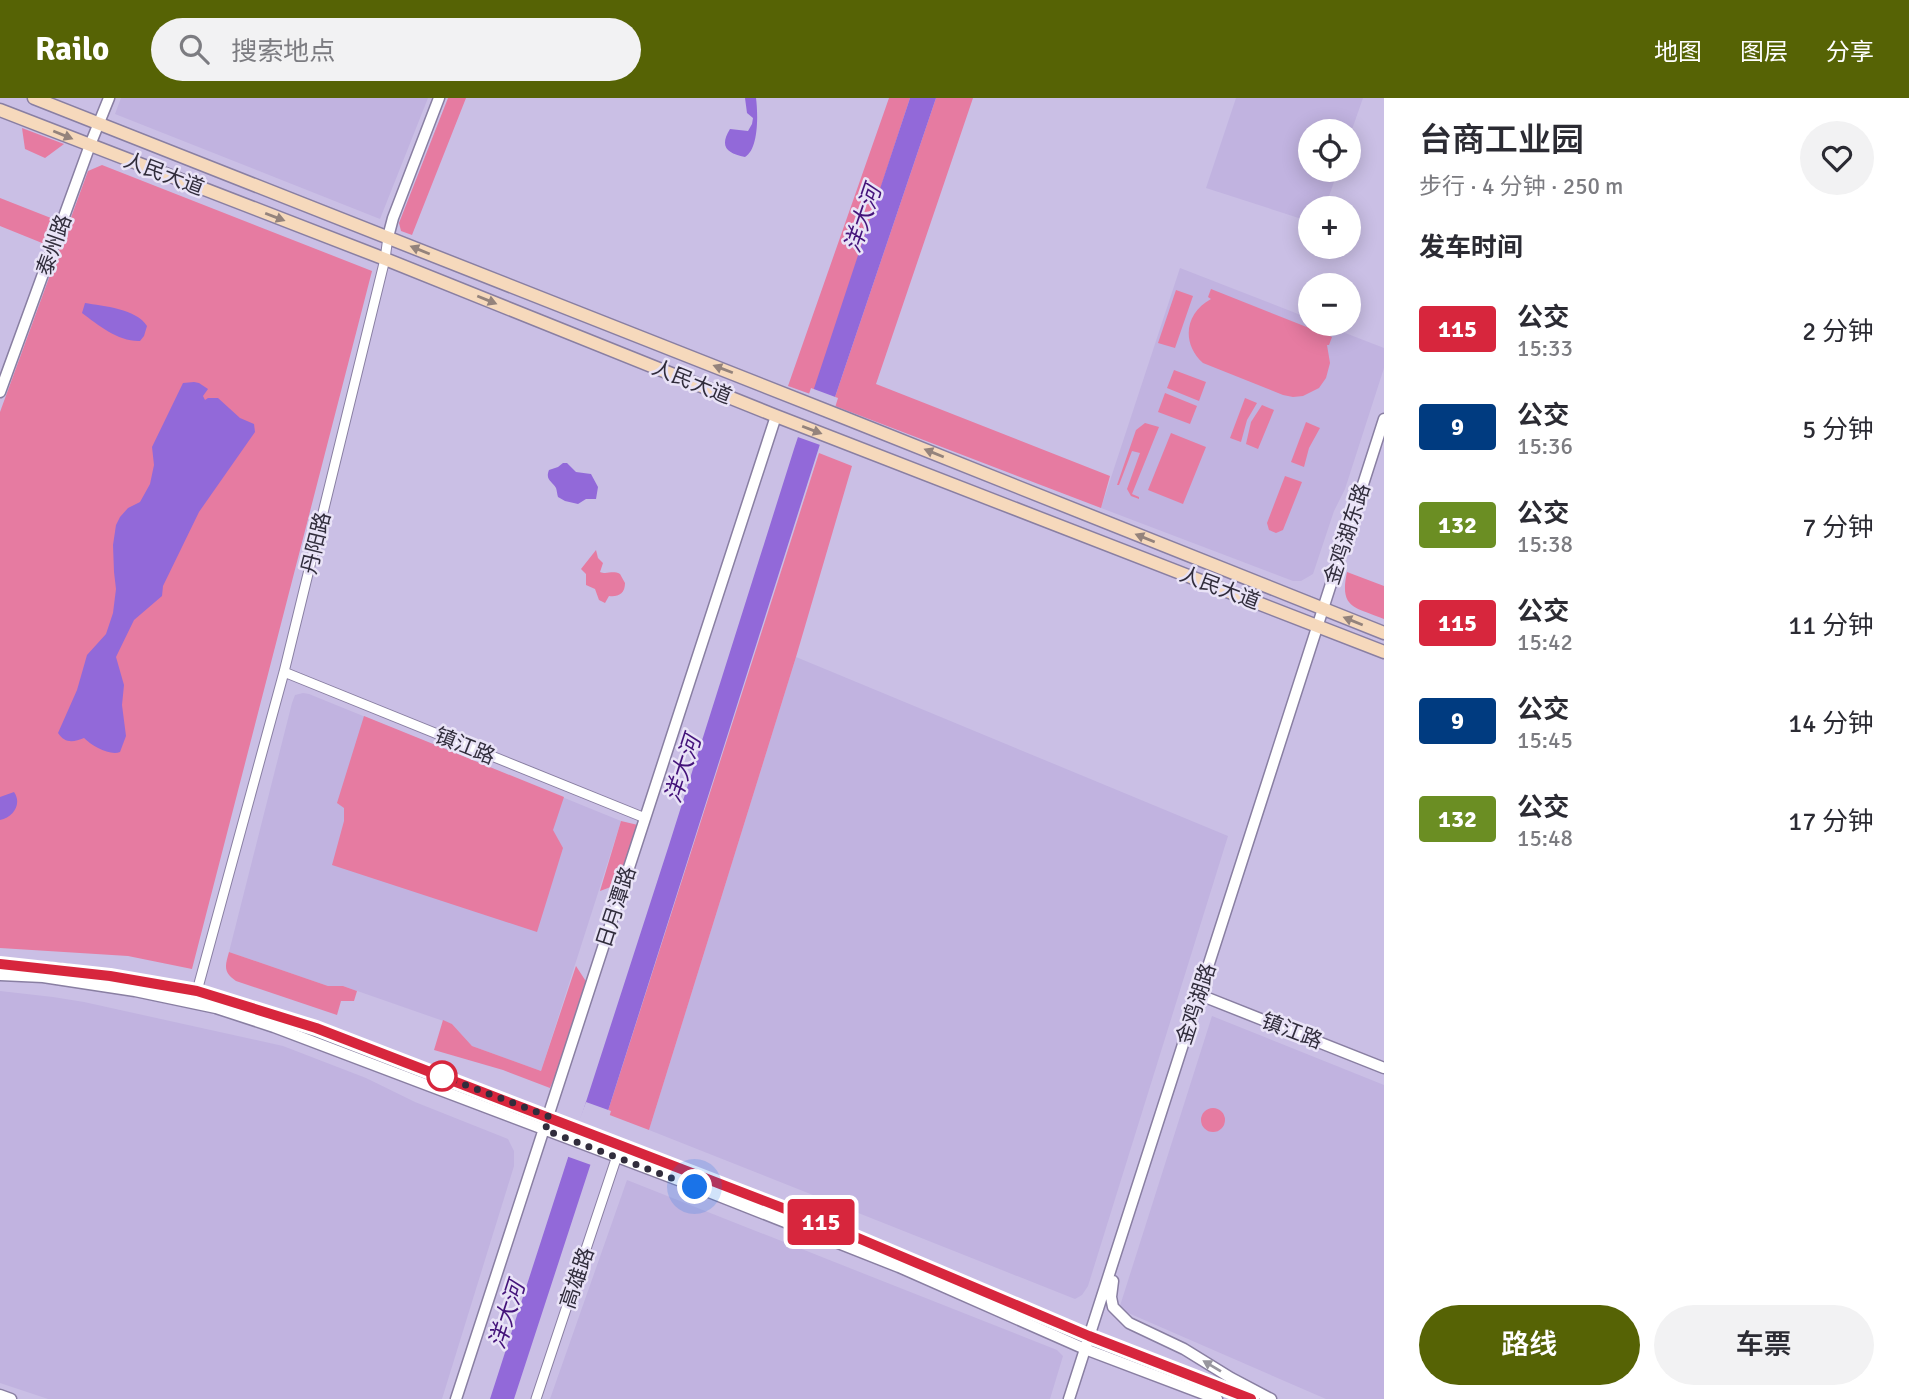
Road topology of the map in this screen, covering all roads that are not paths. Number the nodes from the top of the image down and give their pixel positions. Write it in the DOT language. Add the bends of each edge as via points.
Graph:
graph roads {
  1 [pos="35,98"];
  2 [pos="109,98"];
  3 [pos="439,98"];
  4 [pos="0,110"];
  5 [pos="28,121"];
  6 [pos="100,123"];
  7 [pos="90,145"];
  8 [pos="388,237"];
  9 [pos="385,259"];
  10 [pos="455,264"];
  11 [pos="444,283"];
  12 [pos="0,392"];
  13 [pos="776,416"];
  14 [pos="1384,419"];
  15 [pos="1270,588"];
  16 [pos="1265,605"];
  17 [pos="1322,609"];
  18 [pos="1317,626"];
  19 [pos="1383,633"];
  20 [pos="1380,651"];
  21 [pos="285,672"];
  22 [pos="645,818"];
  23 [pos="0,964"];
  24 [pos="0,975"];
  25 [pos="197,991"];
  26 [pos="1200,995"];
  27 [pos="1384,1068"];
  28 [pos="550,1117"];
  29 [pos="545,1130"];
  30 [pos="617,1156"];
  31 [pos="1119,1247"];
  32 [pos="1089,1336"];
  33 [pos="1085,1349"];
  34 [pos="0,1395"];
  35 [pos="11,1399"];
  36 [pos="456,1399"];
  37 [pos="536,1399"];
  38 [pos="1069,1399"];
  39 [pos="1217,1399"];
  40 [pos="1251,1399"];
  41 [pos="1271,1399"];
  1 -- 5 [label="main road" via="27,108"];
  1 -- 6 [label="main road, 人民大道"];
  2 -- 6 [label="street, 泰州路"];
  3 -- 8 [label="street, 丹阳路"];
  4 -- 5 [label="main road, 人民大道"];
  5 -- 7 [label="main road, 人民大道, one-way"];
  6 -- 7 [label="street, 泰州路"];
  6 -- 8 [label="main road, 人民大道"];
  7 -- 9 [label="main road, 人民大道, one-way"];
  7 -- 12 [label="street, 泰州路"];
  8 -- 9 [label="street, 丹阳路"];
  10 -- 8 [label="main road, 人民大道, one-way"];
  9 -- 11 [label="main road, 人民大道"];
  9 -- 21 [label="street, 丹阳路"];
  10 -- 11 [label="main road" via="442,268"];
  15 -- 10 [label="main road, 人民大道, one-way"];
  11 -- 13 [label="main road, 人民大道, one-way"];
  13 -- 16 [label="main road, 人民大道, one-way"];
  13 -- 22 [label="street, 日月潭路"];
  14 -- 17 [label="street, 金鸡湖东路"];
  15 -- 16 [label="main road" via="1274,599"];
  15 -- 17 [label="main road, 人民大道"];
  16 -- 18 [label="main road, 人民大道"];
  17 -- 18 [label="street, 金鸡湖路"];
  19 -- 17 [label="main road, 人民大道, one-way"];
  18 -- 20 [label="main road, 人民大道"];
  18 -- 26 [label="street, 金鸡湖路"];
  19 -- 20 [label="main road" via="1374,641"];
  21 -- 22 [label="street, 镇江路"];
  21 -- 25 [label="street, 丹阳路"];
  22 -- 28 [label="street, 日月潭路"];
  23 -- 25 [label="street"];
  24 -- 29 [label="street" via="135,991 216,1008"];
  25 -- 28 [label="street" via="316,1028"];
  26 -- 27 [label="street, 镇江路"];
  26 -- 31 [label="street, 金鸡湖路"];
  28 -- 29 [label="street, 日月潭路"];
  28 -- 32 [label="street" via="832,1227"];
  29 -- 30 [label="street"];
  29 -- 36 [label="street, 日月潭路"];
  30 -- 33 [label="street" via="899,1268"];
  30 -- 37 [label="street, 高雄路"];
  31 -- 32 [label="street, 金鸡湖路"];
  41 -- 31 [label="street, one-way" via="1119,1315 1111,1297"];
  32 -- 33 [label="street, 金鸡湖路"];
  32 -- 40 [label="street"];
  33 -- 38 [label="street, 金鸡湖路"];
  33 -- 39 [label="street"];
  34 -- 35 [label="street"];
}
